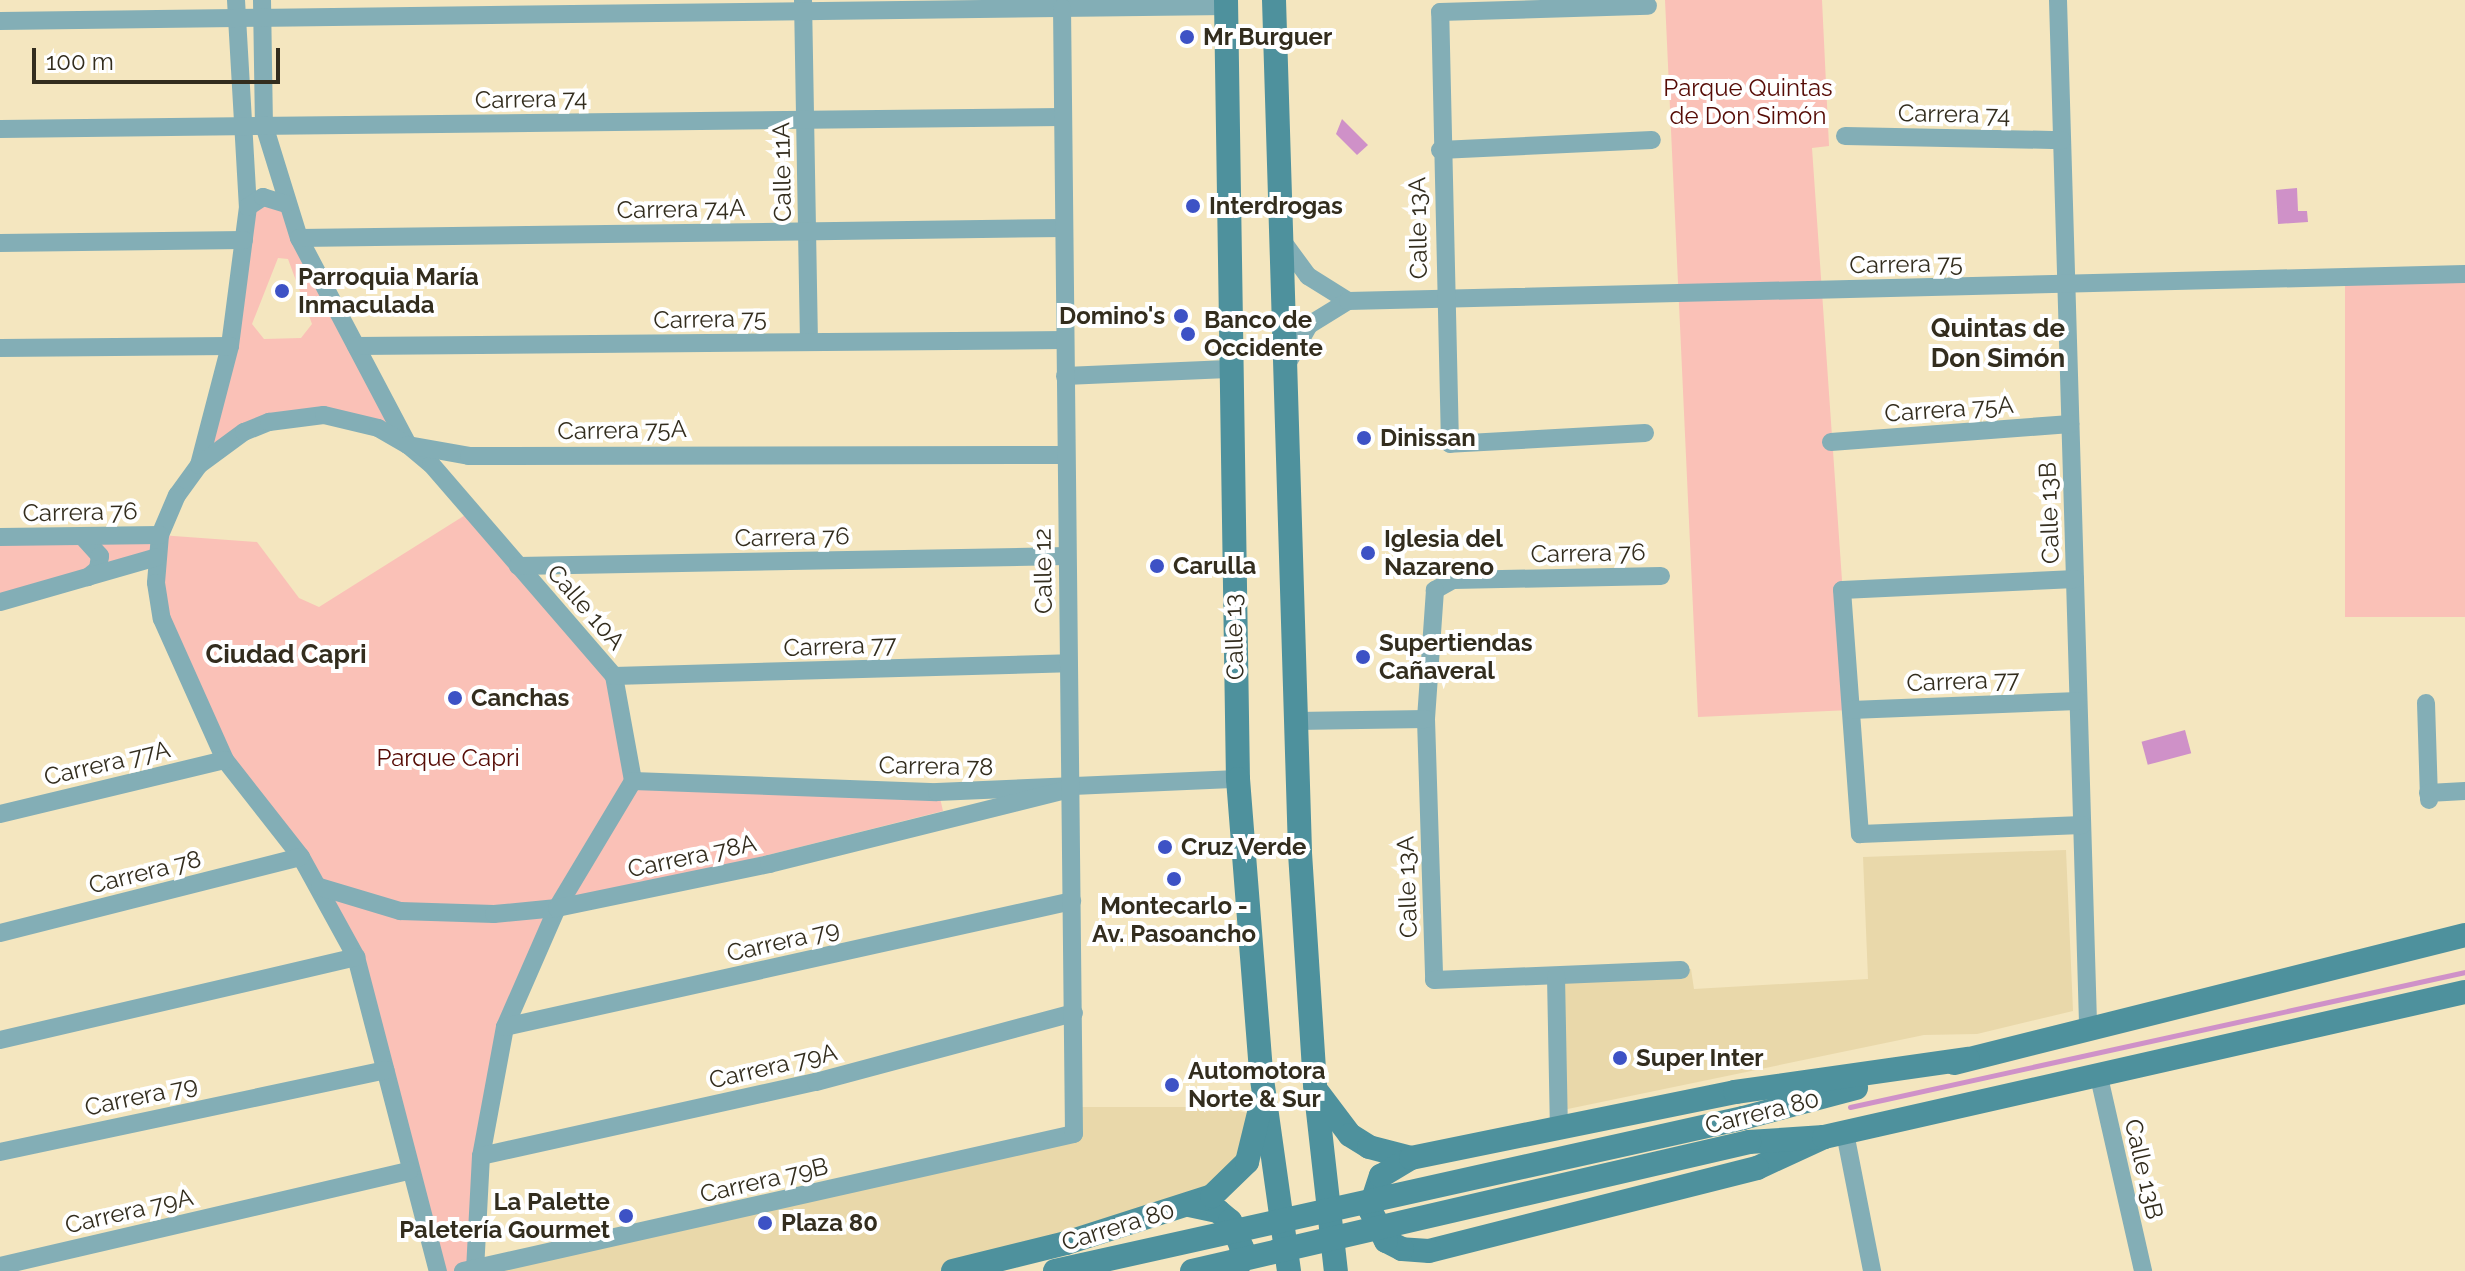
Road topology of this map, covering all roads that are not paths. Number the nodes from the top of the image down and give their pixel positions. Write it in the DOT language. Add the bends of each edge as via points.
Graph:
graph roads {
  1 [pos="1274,0"];
  2 [pos="2058,0"];
  3 [pos="1226,3"];
  4 [pos="803,6"];
  5 [pos="1648,6"];
  6 [pos="1062,8"];
  7 [pos="236,9"];
  8 [pos="262,9"];
  9 [pos="0,21"];
  10 [pos="1062,117"];
  11 [pos="805,120"];
  12 [pos="243,125"];
  13 [pos="264,125"];
  14 [pos="0,129"];
  15 [pos="1845,136"];
  16 [pos="1652,140"];
  17 [pos="2062,140"];
  18 [pos="1440,150"];
  19 [pos="286,204"];
  20 [pos="248,207"];
  21 [pos="1064,228"];
  22 [pos="807,231"];
  23 [pos="1280,236"];
  24 [pos="299,238"];
  25 [pos="244,240"];
  26 [pos="0,243"];
  27 [pos="2465,274"];
  28 [pos="2066,284"];
  29 [pos="1443,299"];
  30 [pos="1348,301"];
  31 [pos="1065,340"];
  32 [pos="809,342"];
  33 [pos="230,346"];
  34 [pos="356,346"];
  35 [pos="0,348"];
  36 [pos="1228,369"];
  37 [pos="1284,374"];
  38 [pos="1065,376"];
  39 [pos="2070,424"];
  40 [pos="1645,433"];
  41 [pos="1831,442"];
  42 [pos="408,445"];
  43 [pos="1066,455"];
  44 [pos="199,465"];
  45 [pos="160,535"];
  46 [pos="82,536"];
  47 [pos="0,537"];
  48 [pos="1067,556"];
  49 [pos="157,557"];
  50 [pos="518,566"];
  51 [pos="1661,576"];
  52 [pos="88,577"];
  53 [pos="2075,579"];
  54 [pos="0,602"];
  55 [pos="1431,602"];
  56 [pos="1068,663"];
  57 [pos="614,676"];
  58 [pos="2078,701"];
  59 [pos="2426,703"];
  60 [pos="1851,710"];
  61 [pos="1426,719"];
  62 [pos="1296,721"];
  63 [pos="225,760"];
  64 [pos="1238,779"];
  65 [pos="633,781"];
  66 [pos="1070,789"];
  67 [pos="2465,791"];
  68 [pos="0,814"];
  69 [pos="2082,825"];
  70 [pos="301,857"];
  71 [pos="320,887"];
  72 [pos="1072,901"];
  73 [pos="557,908"];
  74 [pos="0,933"];
  75 [pos="2465,935"];
  76 [pos="356,957"];
  77 [pos="1681,970"];
  78 [pos="1556,976"];
  79 [pos="2465,992"];
  80 [pos="1074,1013"];
  81 [pos="2088,1025"];
  82 [pos="505,1027"];
  83 [pos="0,1040"];
  84 [pos="1968,1059"];
  85 [pos="385,1070"];
  86 [pos="1261,1072"];
  87 [pos="2099,1077"];
  88 [pos="1315,1085"];
  89 [pos="1559,1129"];
  90 [pos="1746,1130"];
  91 [pos="1074,1134"];
  92 [pos="1834,1135"];
  93 [pos="0,1152"];
  94 [pos="481,1156"];
  95 [pos="1411,1158"];
  96 [pos="409,1171"];
  97 [pos="1189,1205"];
  98 [pos="1429,1251"];
  99 [pos="0,1266"];
  100 [pos="471,1270"];
  101 [pos="438,1271"];
  102 [pos="953,1271"];
  103 [pos="1055,1271"];
  104 [pos="1192,1271"];
  105 [pos="1237,1271"];
  106 [pos="1289,1271"];
  107 [pos="1336,1271"];
  108 [pos="1400,1271"];
  109 [pos="1872,1271"];
  110 [pos="2143,1271"];
  1 -- 23 [label="main road"];
  2 -- 17 [label="street, Calle 13B"];
  3 -- 6 [label="street"];
  3 -- 36 [label="main road, Calle 13"];
  4 -- 6 [label="street"];
  4 -- 8 [label="street"];
  4 -- 11 [label="street, Calle 11A"];
  5 -- 18 [label="street, Calle 13A" via="1440,12"];
  6 -- 10 [label="street, Calle 12"];
  7 -- 8 [label="street"];
  7 -- 9 [label="street"];
  7 -- 12 [label="street"];
  8 -- 13 [label="street, Calle 10A"];
  10 -- 11 [label="street, Carrera 74"];
  10 -- 21 [label="street, Calle 12"];
  11 -- 13 [label="street, Carrera 74"];
  11 -- 22 [label="street, Calle 11A"];
  12 -- 13 [label="street, Carrera 74"];
  12 -- 14 [label="street, Carrera 74"];
  12 -- 20 [label="street"];
  13 -- 19 [label="street, Calle 10A"];
  15 -- 17 [label="street, Carrera 74"];
  16 -- 18 [label="street"];
  17 -- 28 [label="street, Calle 13B"];
  18 -- 29 [label="street, Calle 13A"];
  19 -- 20 [label="street" via="263,197"];
  19 -- 24 [label="street, Calle 10A"];
  20 -- 25 [label="street"];
  21 -- 22 [label="street, Carrera 74A"];
  21 -- 31 [label="street, Calle 12"];
  22 -- 24 [label="street, Carrera 74A"];
  22 -- 32 [label="street, Calle 11A"];
  23 -- 30 [label="street" via="1308,276"];
  23 -- 37 [label="main road"];
  24 -- 34 [label="street, Calle 10A"];
  25 -- 26 [label="street"];
  25 -- 33 [label="street"];
  27 -- 28 [label="street, Carrera 75"];
  28 -- 29 [label="street, Carrera 75"];
  28 -- 39 [label="street, Calle 13B"];
  29 -- 30 [label="street, Carrera 75"];
  29 -- 40 [label="street, Calle 13A" via="1450,444"];
  30 -- 37 [label="street" via="1309,325"];
  31 -- 32 [label="street, Carrera 75"];
  31 -- 38 [label="street, Calle 12"];
  32 -- 34 [label="street, Carrera 75"];
  33 -- 35 [label="street"];
  33 -- 44 [label="street"];
  34 -- 42 [label="street, Calle 10A"];
  36 -- 38 [label="street"];
  36 -- 64 [label="main road, Calle 13"];
  37 -- 62 [label="main road"];
  38 -- 43 [label="street, Calle 12"];
  39 -- 41 [label="street, Carrera 75A"];
  39 -- 53 [label="street, Calle 13B"];
  42 -- 43 [label="street, Carrera 75A" via="469,456"];
  42 -- 44 [label="street, Carrera 75A" via="352,419 297,416 244,432"];
  42 -- 50 [label="street, Calle 10A"];
  43 -- 48 [label="street, Calle 12"];
  44 -- 45 [label="street" via="177,495"];
  45 -- 46 [label="street, Carrera 76"];
  45 -- 49 [label="street"];
  46 -- 47 [label="street, Carrera 76"];
  46 -- 52 [label="street" via="100,556 98,569"];
  48 -- 50 [label="street, Carrera 76"];
  48 -- 56 [label="street, Calle 12"];
  49 -- 52 [label="street"];
  49 -- 63 [label="street" via="162,619"];
  50 -- 57 [label="street, Calle 10A"];
  51 -- 55 [label="street, Carrera 76" via="1453,580 1441,583"];
  52 -- 54 [label="street"];
  53 -- 58 [label="street, Calle 13B"];
  53 -- 60 [label="street" via="1842,590"];
  55 -- 61 [label="street, Calle 13A"];
  56 -- 57 [label="street, Carrera 77"];
  56 -- 66 [label="street, Calle 12"];
  57 -- 65 [label="street, Calle 10A"];
  58 -- 60 [label="street, Carrera 77"];
  58 -- 69 [label="street, Calle 13B"];
  59 -- 67 [label="street" via="2428,797"];
  60 -- 69 [label="street" via="1860,834"];
  61 -- 62 [label="street"];
  61 -- 78 [label="street, Calle 13A" via="1434,980"];
  62 -- 88 [label="main road"];
  63 -- 68 [label="street, Carrera 77A"];
  63 -- 70 [label="street"];
  64 -- 66 [label="street, Carrera 78"];
  64 -- 86 [label="main road, Calle 13"];
  65 -- 66 [label="street, Carrera 78" via="937,792"];
  65 -- 73 [label="street"];
  66 -- 72 [label="street, Calle 12"];
  66 -- 73 [label="street, Carrera 78A" via="769,864"];
  69 -- 81 [label="street, Calle 13B"];
  70 -- 71 [label="street"];
  70 -- 74 [label="street, Carrera 78"];
  71 -- 73 [label="street, Carrera 78A" via="400,911 494,914"];
  71 -- 76 [label="street"];
  72 -- 80 [label="street, Calle 12"];
  72 -- 82 [label="street, Carrera 79"];
  73 -- 82 [label="street"];
  75 -- 81 [label="main road, Carrera 80"];
  76 -- 83 [label="street"];
  76 -- 85 [label="street"];
  77 -- 78 [label="street"];
  78 -- 89 [label="street"];
  79 -- 87 [label="main road, Carrera 80"];
  80 -- 91 [label="street, Calle 12"];
  80 -- 94 [label="street, Carrera 79A" via="816,1082"];
  81 -- 84 [label="main road, Carrera 80"];
  82 -- 94 [label="street"];
  84 -- 89 [label="main road" via="1735,1092"];
  84 -- 90 [label="main road, Carrera 80"];
  85 -- 93 [label="street, Carrera 79"];
  85 -- 96 [label="street"];
  86 -- 97 [label="main road, Carrera 80" via="1258,1128 1247,1162 1222,1189"];
  86 -- 106 [label="main road, Calle 13"];
  87 -- 92 [label="main road, Carrera 80"];
  87 -- 110 [label="street, Calle 13B"];
  88 -- 95 [label="main road" via="1350,1135 1369,1147"];
  88 -- 107 [label="main road"];
  89 -- 95 [label="main road"];
  90 -- 92 [label="main road, Carrera 80"];
  90 -- 103 [label="main road, Carrera 80, bridge"];
  90 -- 104 [label="main road, Carrera 80, bridge"];
  91 -- 100 [label="street, Carrera 79B"];
  92 -- 98 [label="main road" via="1757,1168"];
  92 -- 109 [label="street"];
  94 -- 100 [label="street"];
  95 -- 98 [label="main road" via="1381,1176 1370,1209 1386,1241 1402,1249"];
  96 -- 99 [label="street, Carrera 79A"];
  96 -- 101 [label="street"];
  97 -- 102 [label="main road, Carrera 80"];
  97 -- 105 [label="main road" via="1218,1211 1230,1221 1242,1248"];
  98 -- 108 [label="main road"];
}
